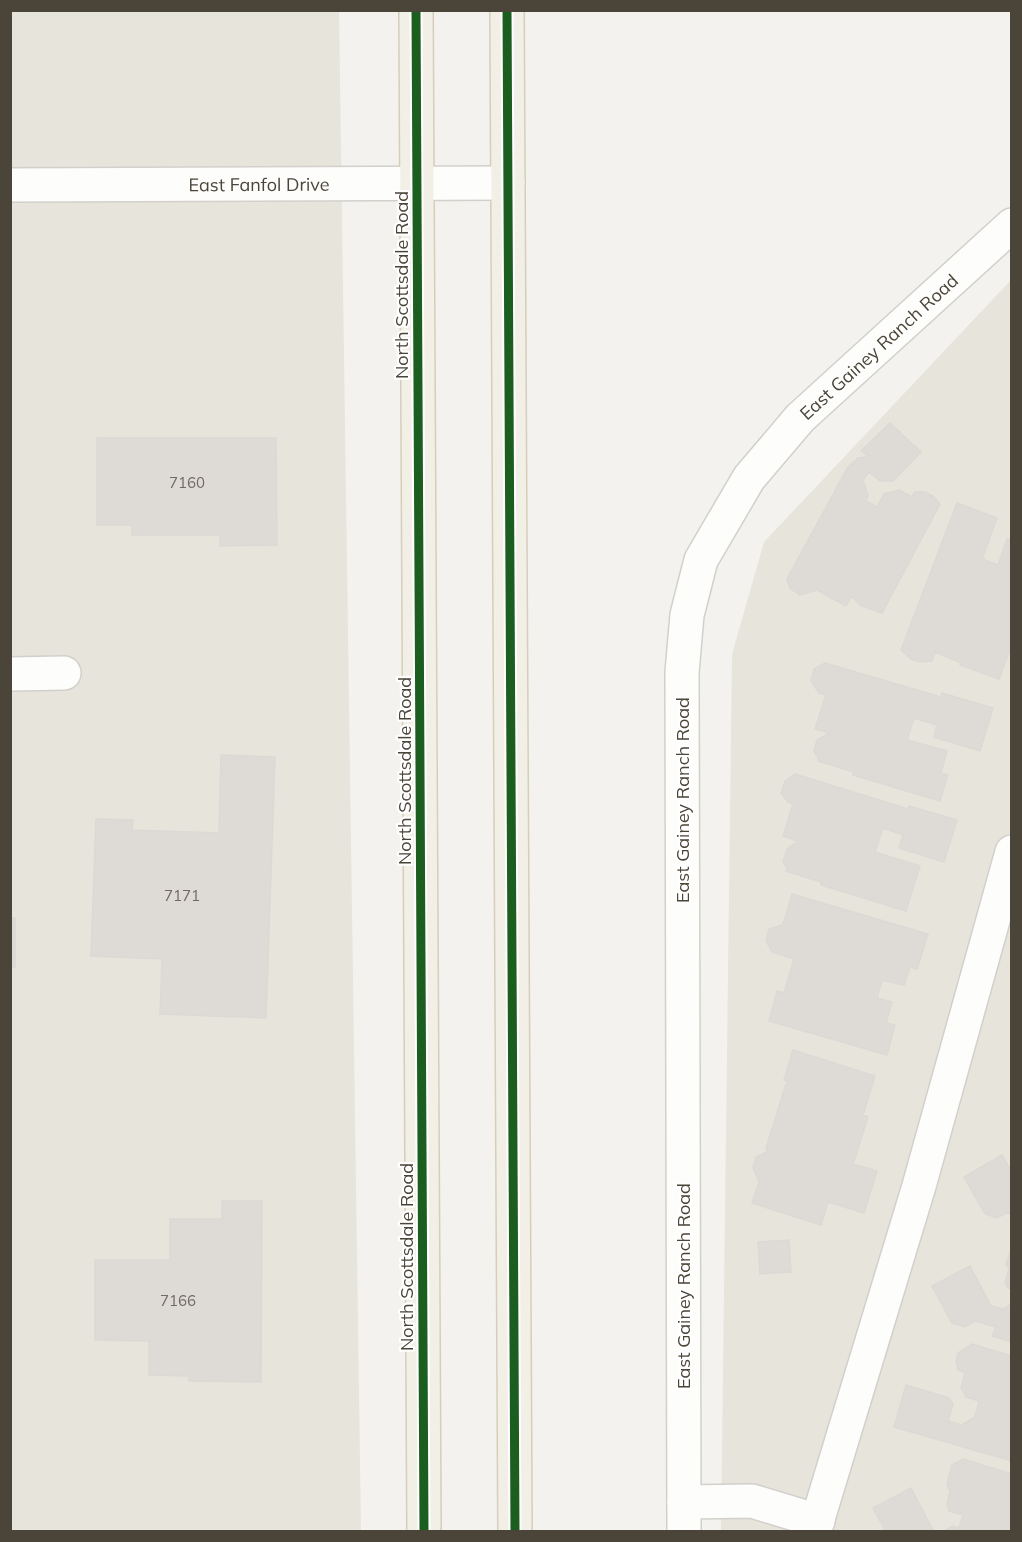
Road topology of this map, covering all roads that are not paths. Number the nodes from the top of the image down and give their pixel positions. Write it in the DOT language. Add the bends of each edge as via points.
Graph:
graph roads {
  1 [pos="416,10"];
  2 [pos="507,10"];
  3 [pos="508,183"];
  4 [pos="10,184"];
  5 [pos="417,184"];
  6 [pos="1011,225"];
  7 [pos="10,674"];
  8 [pos="64,674"];
  9 [pos="1011,852"];
  10 [pos="684,1517"];
  11 [pos="816,1526"];
  12 [pos="424,1532"];
  13 [pos="515,1532"];
  1 -- 5 [label="main road, North Scottsdale Road"];
  2 -- 3 [label="main road"];
  3 -- 5 [label="street, East Fanfol Drive"];
  3 -- 13 [label="main road"];
  4 -- 5 [label="street, East Fanfol Drive"];
  5 -- 12 [label="main road, North Scottsdale Road"];
  6 -- 10 [label="street, East Gainey Ranch Road" via="800,418 749,478 698,571 687,615 682,672"];
  7 -- 8 [label="street"];
  9 -- 11 [label="street, East Gainey Ranch Road" via="919,1186"];
  10 -- 11 [label="street, East Gainey Ranch Road" via="752,1501"];
}
